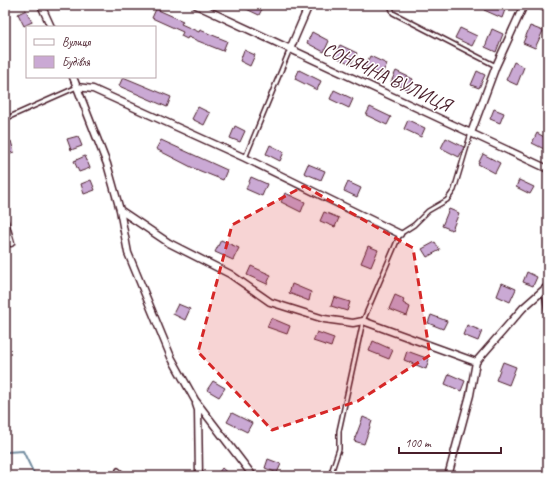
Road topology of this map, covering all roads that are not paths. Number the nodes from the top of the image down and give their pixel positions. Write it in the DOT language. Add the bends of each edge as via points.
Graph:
graph roads {
  1 [pos="41,5"];
  2 [pos="196,5"];
  3 [pos="309,5"];
  4 [pos="390,5"];
  5 [pos="524,5"];
  6 [pos="51,26"];
  7 [pos="290,49"];
  8 [pos="496,66"];
  9 [pos="73,78"];
  10 [pos="77,87"];
  11 [pos="5,119"];
  12 [pos="471,133"];
  13 [pos="244,158"];
  14 [pos="548,170"];
  15 [pos="120,210"];
  16 [pos="5,222"];
  17 [pos="400,234"];
  18 [pos="11,243"];
  19 [pos="546,288"];
  20 [pos="548,318"];
  21 [pos="364,321"];
  22 [pos="476,362"];
  23 [pos="195,400"];
  24 [pos="118,470"];
  25 [pos="125,476"];
  26 [pos="199,476"];
  27 [pos="254,476"];
  28 [pos="330,476"];
  29 [pos="448,476"];
  1 -- 6 [label="street"];
  2 -- 7 [label="street, СОНЯЧНА ВУЛИЦЯ"];
  3 -- 7 [label="street"];
  4 -- 8 [label="lane" via="393,13"];
  5 -- 8 [label="street"];
  7 -- 12 [label="street, СОНЯЧНА ВУЛИЦЯ"];
  7 -- 13 [label="lane"];
  8 -- 12 [label="street"];
  9 -- 10 [label="street"];
  10 -- 11 [label="lane"];
  10 -- 13 [label="street" via="93,89"];
  10 -- 15 [label="street" via="107,164"];
  12 -- 14 [label="street, СОНЯЧНА ВУЛИЦЯ"];
  12 -- 17 [label="lane" via="454,190 447,200 428,211"];
  13 -- 17 [label="street"];
  15 -- 21 [label="street" via="169,243 230,274 270,302 324,319 352,323"];
  15 -- 23 [label="street" via="128,253 136,275 171,357"];
  16 -- 18 [label="street"];
  17 -- 21 [label="lane"];
  19 -- 20 [label="lane"];
  19 -- 22 [label="street" via="523,308"];
  21 -- 22 [label="street"];
  21 -- 28 [label="lane" via="340,431 339,449"];
  22 -- 29 [label="street" via="470,395"];
  23 -- 26 [label="street" via="198,410"];
  23 -- 27 [label="street"];
  24 -- 25 [label="lane"];
}
